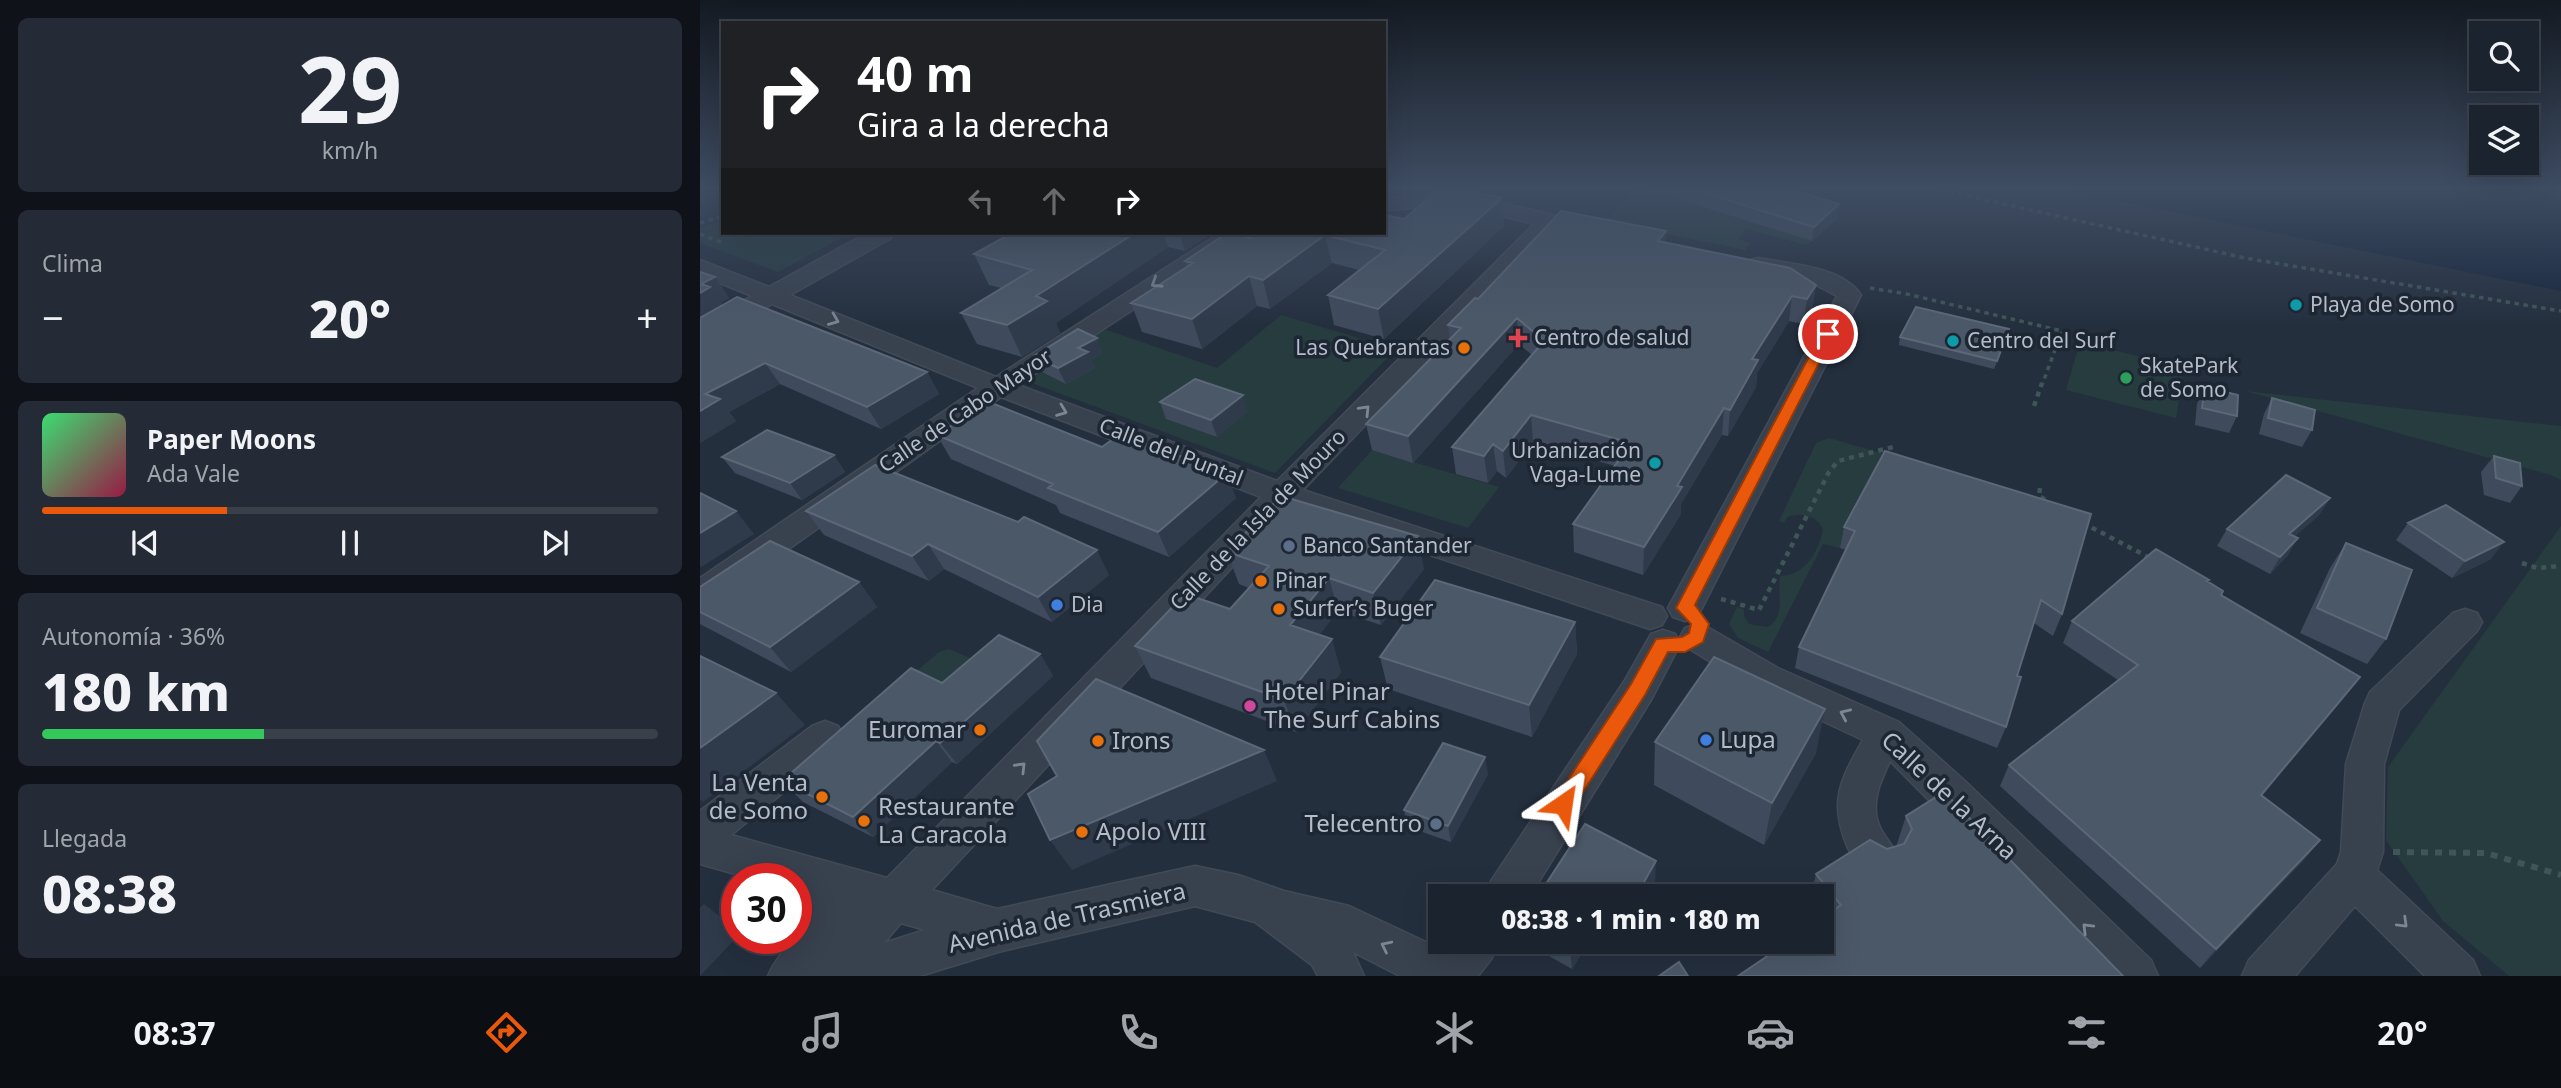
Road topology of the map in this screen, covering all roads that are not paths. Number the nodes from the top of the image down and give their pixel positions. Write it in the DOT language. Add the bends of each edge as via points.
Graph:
graph roads {
  1 [pos="1537,234"];
  2 [pos="879,235"];
  3 [pos="1231,235"];
  4 [pos="1738,261"];
  5 [pos="700,267"];
  6 [pos="771,294"];
  7 [pos="700,335"];
  8 [pos="998,387"];
  9 [pos="1282,494"];
  10 [pos="700,595"];
  11 [pos="1678,619"];
  12 [pos="2465,622"];
  13 [pos="1886,733"];
  14 [pos="825,737"];
  15 [pos="700,835"];
  16 [pos="700,845"];
  17 [pos="940,851"];
  18 [pos="1878,858"];
  19 [pos="2358,864"];
  20 [pos="1514,884"];
  21 [pos="836,885"];
  22 [pos="893,901"];
  23 [pos="1269,906"];
  24 [pos="945,915"];
  25 [pos="998,930"];
  26 [pos="1466,954"];
  27 [pos="791,976"];
  28 [pos="821,976"];
  29 [pos="848,976"];
  30 [pos="1341,976"];
  31 [pos="1449,976"];
  32 [pos="2136,976"];
  33 [pos="2265,976"];
  34 [pos="2456,976"];
  9 -- 1 [label="street, Calle de la Isla de Mouro, one-way"];
  2 -- 6 [label="street"];
  3 -- 8 [label="street, Calle de Cabo Mayor, one-way"];
  4 -- 11 [label="street" via="1807,275 1845,289 1849,295"];
  5 -- 6 [label="street, Calle del Puntal"];
  6 -- 7 [label="street"];
  6 -- 8 [label="street, Calle del Puntal, one-way"];
  8 -- 9 [label="street, Calle del Puntal, one-way"];
  8 -- 10 [label="street, Calle de Cabo Mayor"];
  9 -- 11 [label="street, Calle del Puntal"];
  17 -- 9 [label="street, Calle de la Isla de Mouro, one-way"];
  13 -- 11 [label="street, Calle de la Arna, one-way" via="1765,678"];
  11 -- 20 [label="street"];
  12 -- 19 [label="street" via="2383,703 2365,765"];
  13 -- 18 [label="street" via="1856,793 1856,814 1867,844"];
  32 -- 13 [label="street, Calle de la Arna, one-way"];
  14 -- 15 [label="street"];
  16 -- 21 [label="street"];
  17 -- 22 [label="street, Calle de la Isla de Mouro"];
  17 -- 24 [label="street" via="936,882"];
  19 -- 33 [label="street"];
  19 -- 34 [label="street, one-way"];
  21 -- 22 [label="street"];
  21 -- 27 [label="street" via="832,923 811,957"];
  22 -- 24 [label="street"];
  22 -- 28 [label="street, Calle de la Isla de Mouro"];
  23 -- 25 [label="street, Avenida de Trasmiera" via="1195,886"];
  23 -- 30 [label="street, Avenida de Trasmiera" via="1328,949"];
  31 -- 23 [label="street, one-way" via="1349,928"];
  24 -- 25 [label="street"];
  25 -- 29 [label="street, Avenida de Trasmiera"];
  26 -- 31 [label="street"];
}
